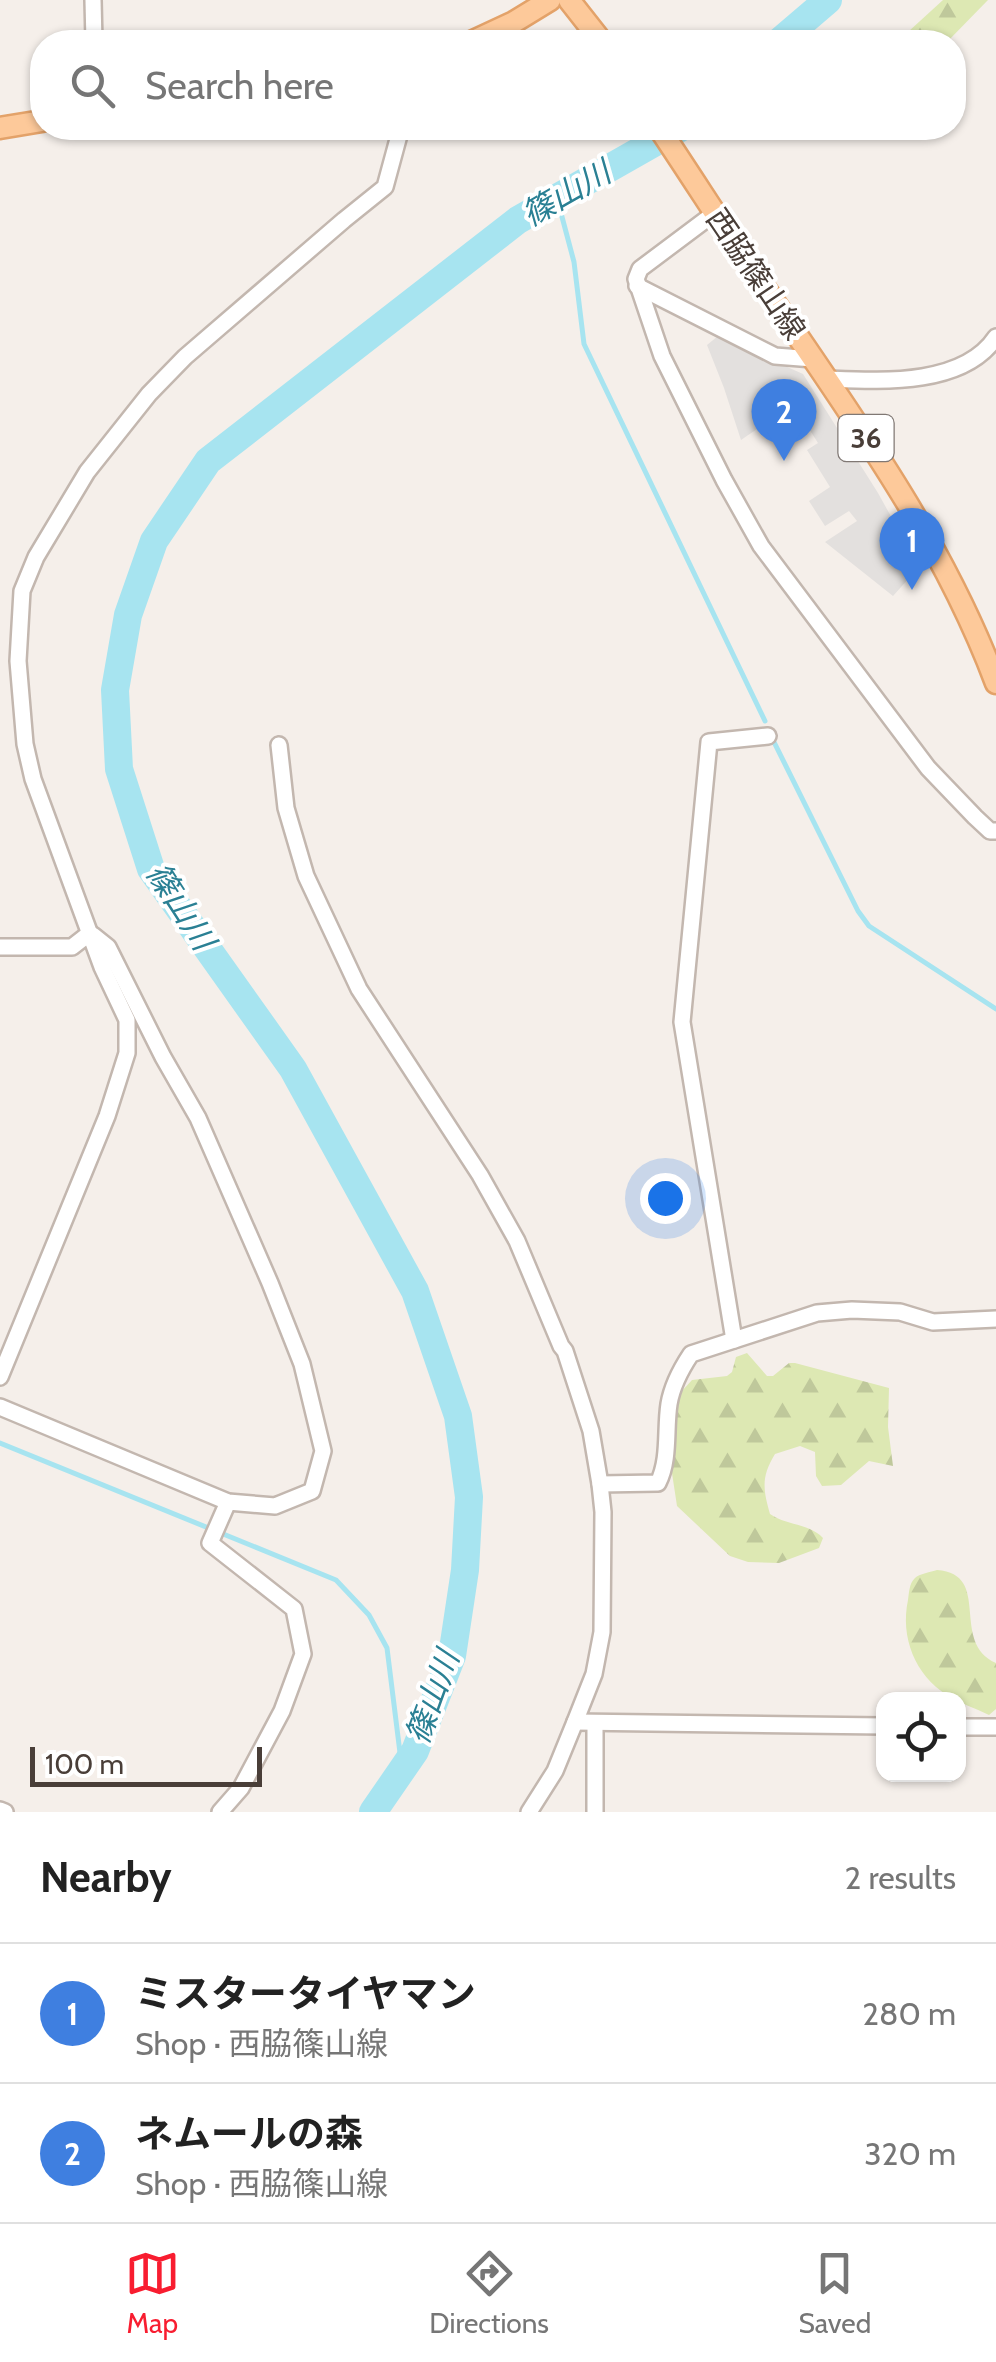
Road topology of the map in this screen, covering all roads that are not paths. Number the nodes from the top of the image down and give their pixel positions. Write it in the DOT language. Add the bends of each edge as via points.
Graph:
graph roads {
  1 [pos="94,0"];
  2 [pos="550,0"];
  3 [pos="569,0"];
  4 [pos="94,30"];
  5 [pos="497,30"];
  6 [pos="593,30"];
  7 [pos="30,123"];
  8 [pos="0,128"];
  9 [pos="398,140"];
  10 [pos="667,140"];
  11 [pos="714,210"];
  12 [pos="638,286"];
  13 [pos="996,337"];
  14 [pos="812,358"];
  15 [pos="826,378"];
  16 [pos="996,683"];
  17 [pos="768,736"];
  18 [pos="279,745"];
  19 [pos="996,831"];
  20 [pos="90,932"];
  21 [pos="0,947"];
  22 [pos="996,1319"];
  23 [pos="734,1340"];
  24 [pos="0,1377"];
  25 [pos="0,1407"];
  26 [pos="600,1484"];
  27 [pos="228,1502"];
  28 [pos="576,1722"];
  29 [pos="595,1723"];
  30 [pos="876,1726"];
  31 [pos="966,1727"];
  32 [pos="996,1728"];
  33 [pos="220,1812"];
  34 [pos="529,1812"];
  35 [pos="596,1812"];
  1 -- 4 [label="street"];
  2 -- 5 [label="main road"];
  3 -- 6 [label="main road"];
  7 -- 8 [label="main road"];
  9 -- 20 [label="street" via="385,187 149,394 87,472 22,591 18,660 25,744"];
  10 -- 11 [label="main road, 西脇篠山線 / 36"];
  11 -- 12 [label="street" via="640,269"];
  11 -- 14 [label="main road, 西脇篠山線 / 36"];
  12 -- 14 [label="street" via="775,356"];
  12 -- 19 [label="street" via="662,356 761,546 928,768"];
  13 -- 15 [label="street" via="962,364 924,377"];
  14 -- 15 [label="main road, 西脇篠山線 / 36"];
  15 -- 16 [label="main road, 西脇篠山線 / 36" via="912,507"];
  17 -- 23 [label="street" via="709,742 682,1022"];
  18 -- 26 [label="street" via="286,808 306,876 359,990 517,1240 566,1351"];
  20 -- 21 [label="street" via="72,947"];
  20 -- 24 [label="street" via="127,1020 126,1053 107,1116"];
  20 -- 27 [label="street" via="108,948 198,1118 302,1364 323,1451 312,1491 275,1506"];
  22 -- 23 [label="street" via="934,1322 852,1310 817,1313"];
  23 -- 26 [label="street" via="692,1354 681,1368 669,1401 658,1482"];
  25 -- 27 [label="street"];
  26 -- 28 [label="street" via="602,1632"];
  27 -- 33 [label="street" via="210,1543 294,1608 302,1654 282,1712 241,1788"];
  28 -- 29 [label="street"];
  28 -- 34 [label="street"];
  29 -- 30 [label="street"];
  29 -- 35 [label="street"];
  31 -- 32 [label="street"];
}
